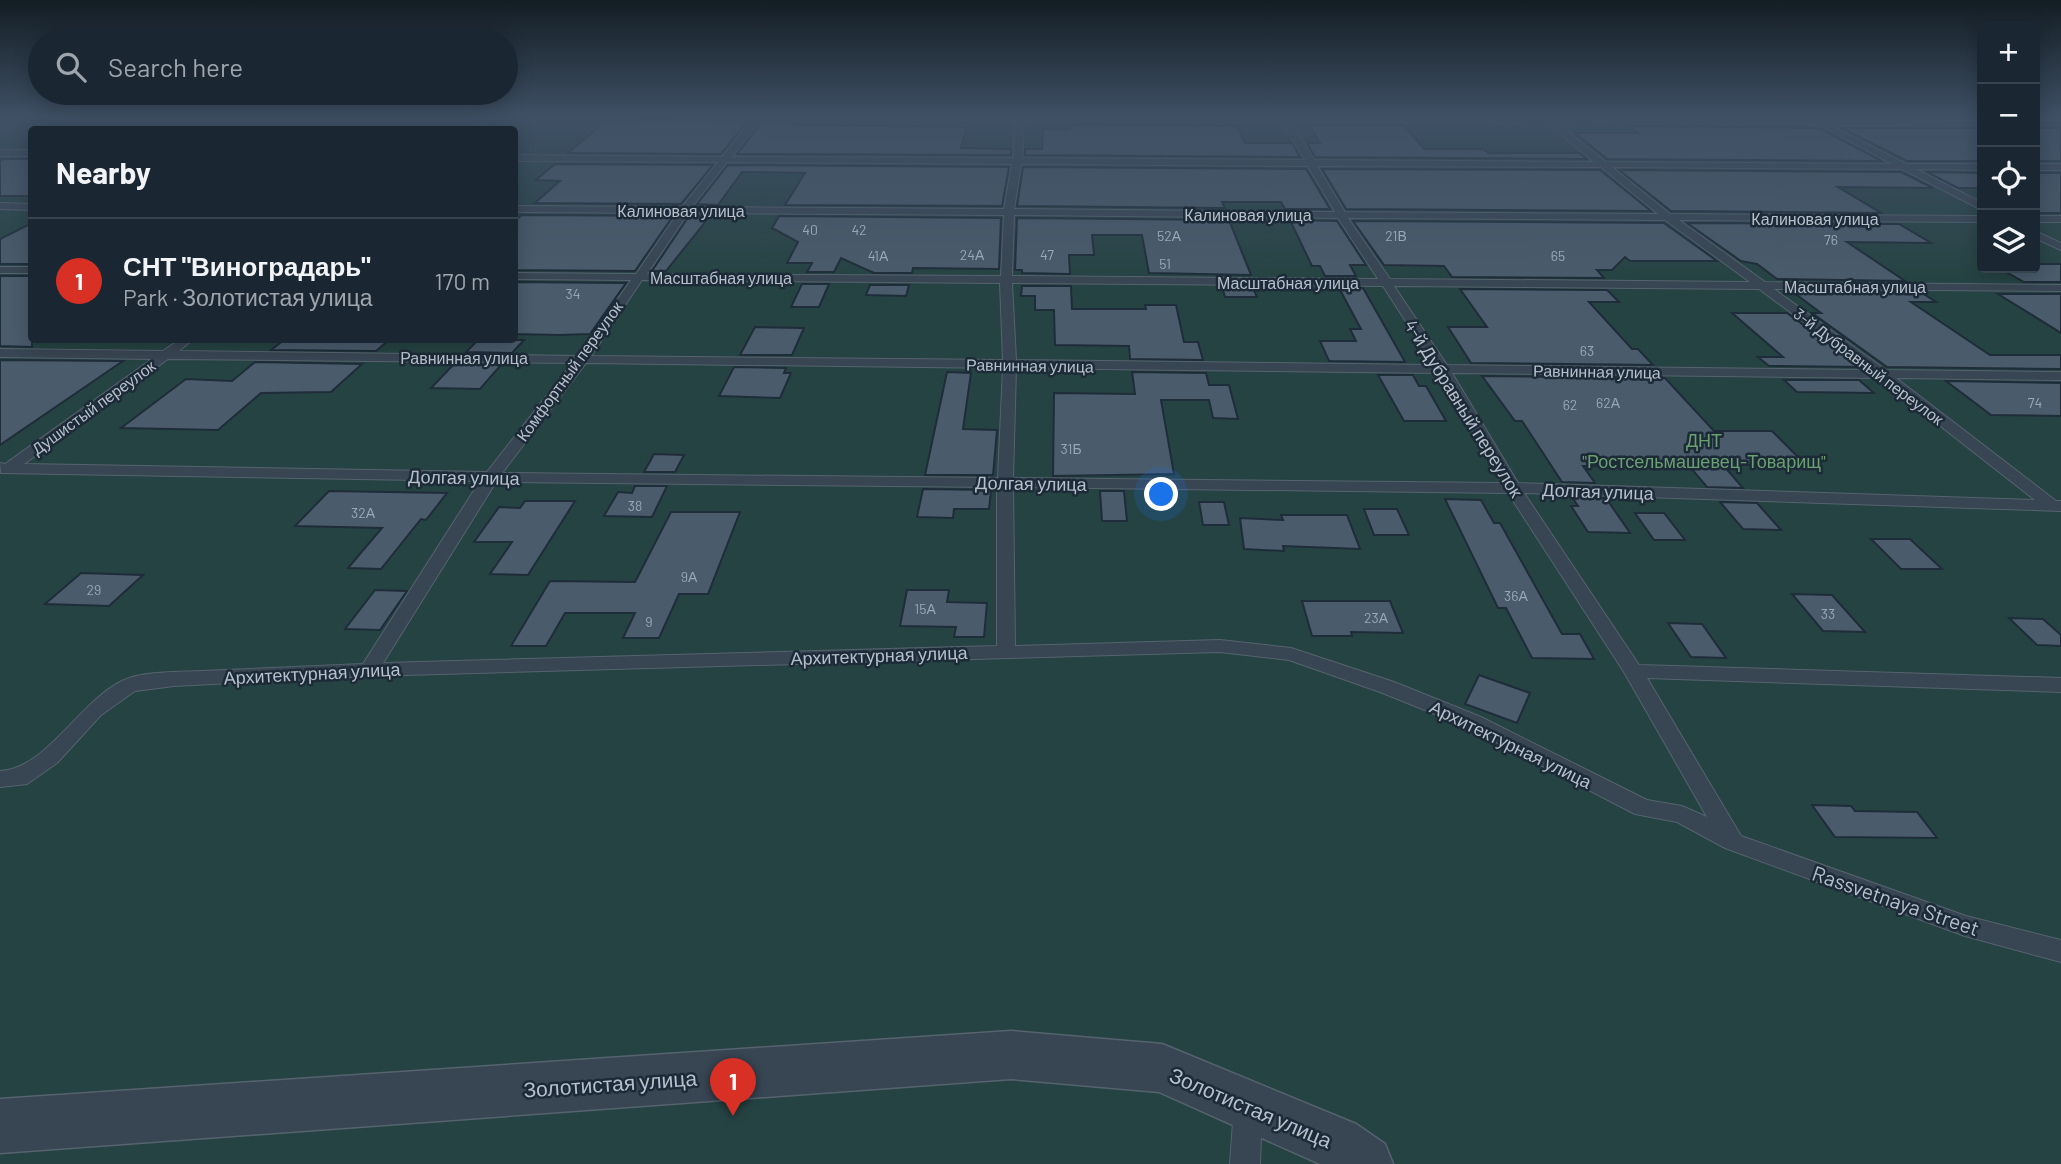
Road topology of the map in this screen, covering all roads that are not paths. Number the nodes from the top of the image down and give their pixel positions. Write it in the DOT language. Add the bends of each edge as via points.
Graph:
graph roads {
  1 [pos="716,170"];
  2 [pos="1016,170"];
  3 [pos="1315,170"];
  4 [pos="1610,170"];
  5 [pos="1911,170"];
  6 [pos="1977,204"];
  7 [pos="0,206"];
  8 [pos="28,206"];
  9 [pos="518,209"];
  10 [pos="685,210"];
  11 [pos="1009,212"];
  12 [pos="1341,215"];
  13 [pos="1668,216"];
  14 [pos="1977,219"];
  15 [pos="2040,219"];
  16 [pos="2061,219"];
  17 [pos="2040,236"];
  18 [pos="2061,247"];
  19 [pos="0,270"];
  20 [pos="28,270"];
  21 [pos="518,276"];
  22 [pos="637,277"];
  23 [pos="1006,280"];
  24 [pos="1384,282"];
  25 [pos="1760,286"];
  26 [pos="2061,288"];
  27 [pos="182,343"];
  28 [pos="0,353"];
  29 [pos="167,354"];
  30 [pos="583,358"];
  31 [pos="1010,365"];
  32 [pos="1443,369"];
  33 [pos="1884,376"];
  34 [pos="2061,376"];
  35 [pos="2,470"];
  36 [pos="491,477"];
  37 [pos="1005,483"];
  38 [pos="1513,488"];
  39 [pos="2058,508"];
  40 [pos="1006,652"];
  41 [pos="369,670"];
  42 [pos="1633,671"];
  43 [pos="2061,685"];
  44 [pos="10,779"];
  45 [pos="1733,842"];
  46 [pos="2061,951"];
  47 [pos="1248,1105"];
  48 [pos="0,1125"];
  49 [pos="1245,1164"];
  50 [pos="1365,1164"];
  1 -- 10 [label="lane, Комфортный переулок"];
  2 -- 11 [label="lane"];
  3 -- 12 [label="lane, 4-й Дубравный переулок"];
  4 -- 13 [label="lane, 3-й Дубравный переулок"];
  5 -- 6 [label="lane"];
  7 -- 8 [label="lane"];
  9 -- 10 [label="lane, Калиновая улица"];
  10 -- 11 [label="lane, Калиновая улица"];
  10 -- 22 [label="lane, Комфортный переулок"];
  11 -- 12 [label="lane, Калиновая улица"];
  11 -- 23 [label="lane"];
  12 -- 13 [label="lane, Калиновая улица"];
  12 -- 24 [label="lane, 4-й Дубравный переулок"];
  13 -- 14 [label="lane, Калиновая улица"];
  13 -- 25 [label="lane, 3-й Дубравный переулок"];
  15 -- 16 [label="lane"];
  17 -- 18 [label="lane"];
  19 -- 20 [label="lane"];
  21 -- 22 [label="lane, Масштабная улица"];
  22 -- 23 [label="lane, Масштабная улица"];
  22 -- 30 [label="lane, Комфортный переулок"];
  23 -- 24 [label="lane, Масштабная улица"];
  23 -- 31 [label="lane"];
  24 -- 25 [label="lane, Масштабная улица"];
  24 -- 32 [label="lane, 4-й Дубравный переулок"];
  25 -- 26 [label="lane, Масштабная улица"];
  25 -- 33 [label="lane, 3-й Дубравный переулок"];
  27 -- 29 [label="lane, Душистый переулок"];
  28 -- 29 [label="lane, Равнинная улица"];
  29 -- 30 [label="lane, Равнинная улица"];
  29 -- 35 [label="lane, Душистый переулок"];
  30 -- 31 [label="lane, Равнинная улица"];
  30 -- 36 [label="lane, Комфортный переулок"];
  31 -- 32 [label="lane, Равнинная улица"];
  31 -- 37 [label="lane"];
  32 -- 33 [label="lane, Равнинная улица"];
  32 -- 38 [label="lane, 4-й Дубравный переулок"];
  33 -- 34 [label="lane, Равнинная улица"];
  33 -- 39 [label="lane, 3-й Дубравный переулок"];
  35 -- 36 [label="lane, Долгая улица"];
  36 -- 37 [label="lane, Долгая улица"];
  36 -- 41 [label="lane, Комфортный переулок"];
  37 -- 38 [label="lane, Долгая улица"];
  37 -- 40 [label="lane"];
  38 -- 39 [label="lane, Долгая улица"];
  38 -- 42 [label="lane, 4-й Дубравный переулок"];
  40 -- 41 [label="lane, Архитектурная улица"];
  40 -- 45 [label="lane, Архитектурная улица" via="1220,646 1291,654 1474,722 1643,808 1682,814"];
  41 -- 44 [label="lane, Архитектурная улица" via="130,685 94,710 50,758"];
  42 -- 43 [label="lane"];
  42 -- 45 [label="lane, 4-й Дубравный переулок"];
  45 -- 46 [label="lane, Rassvetnaya Street" via="1965,926"];
  47 -- 48 [label="street, Золотистая улица" via="1162,1068 1011,1055"];
  47 -- 49 [label="lane"];
  47 -- 50 [label="street, Золотистая улица" via="1337,1143"];
}
